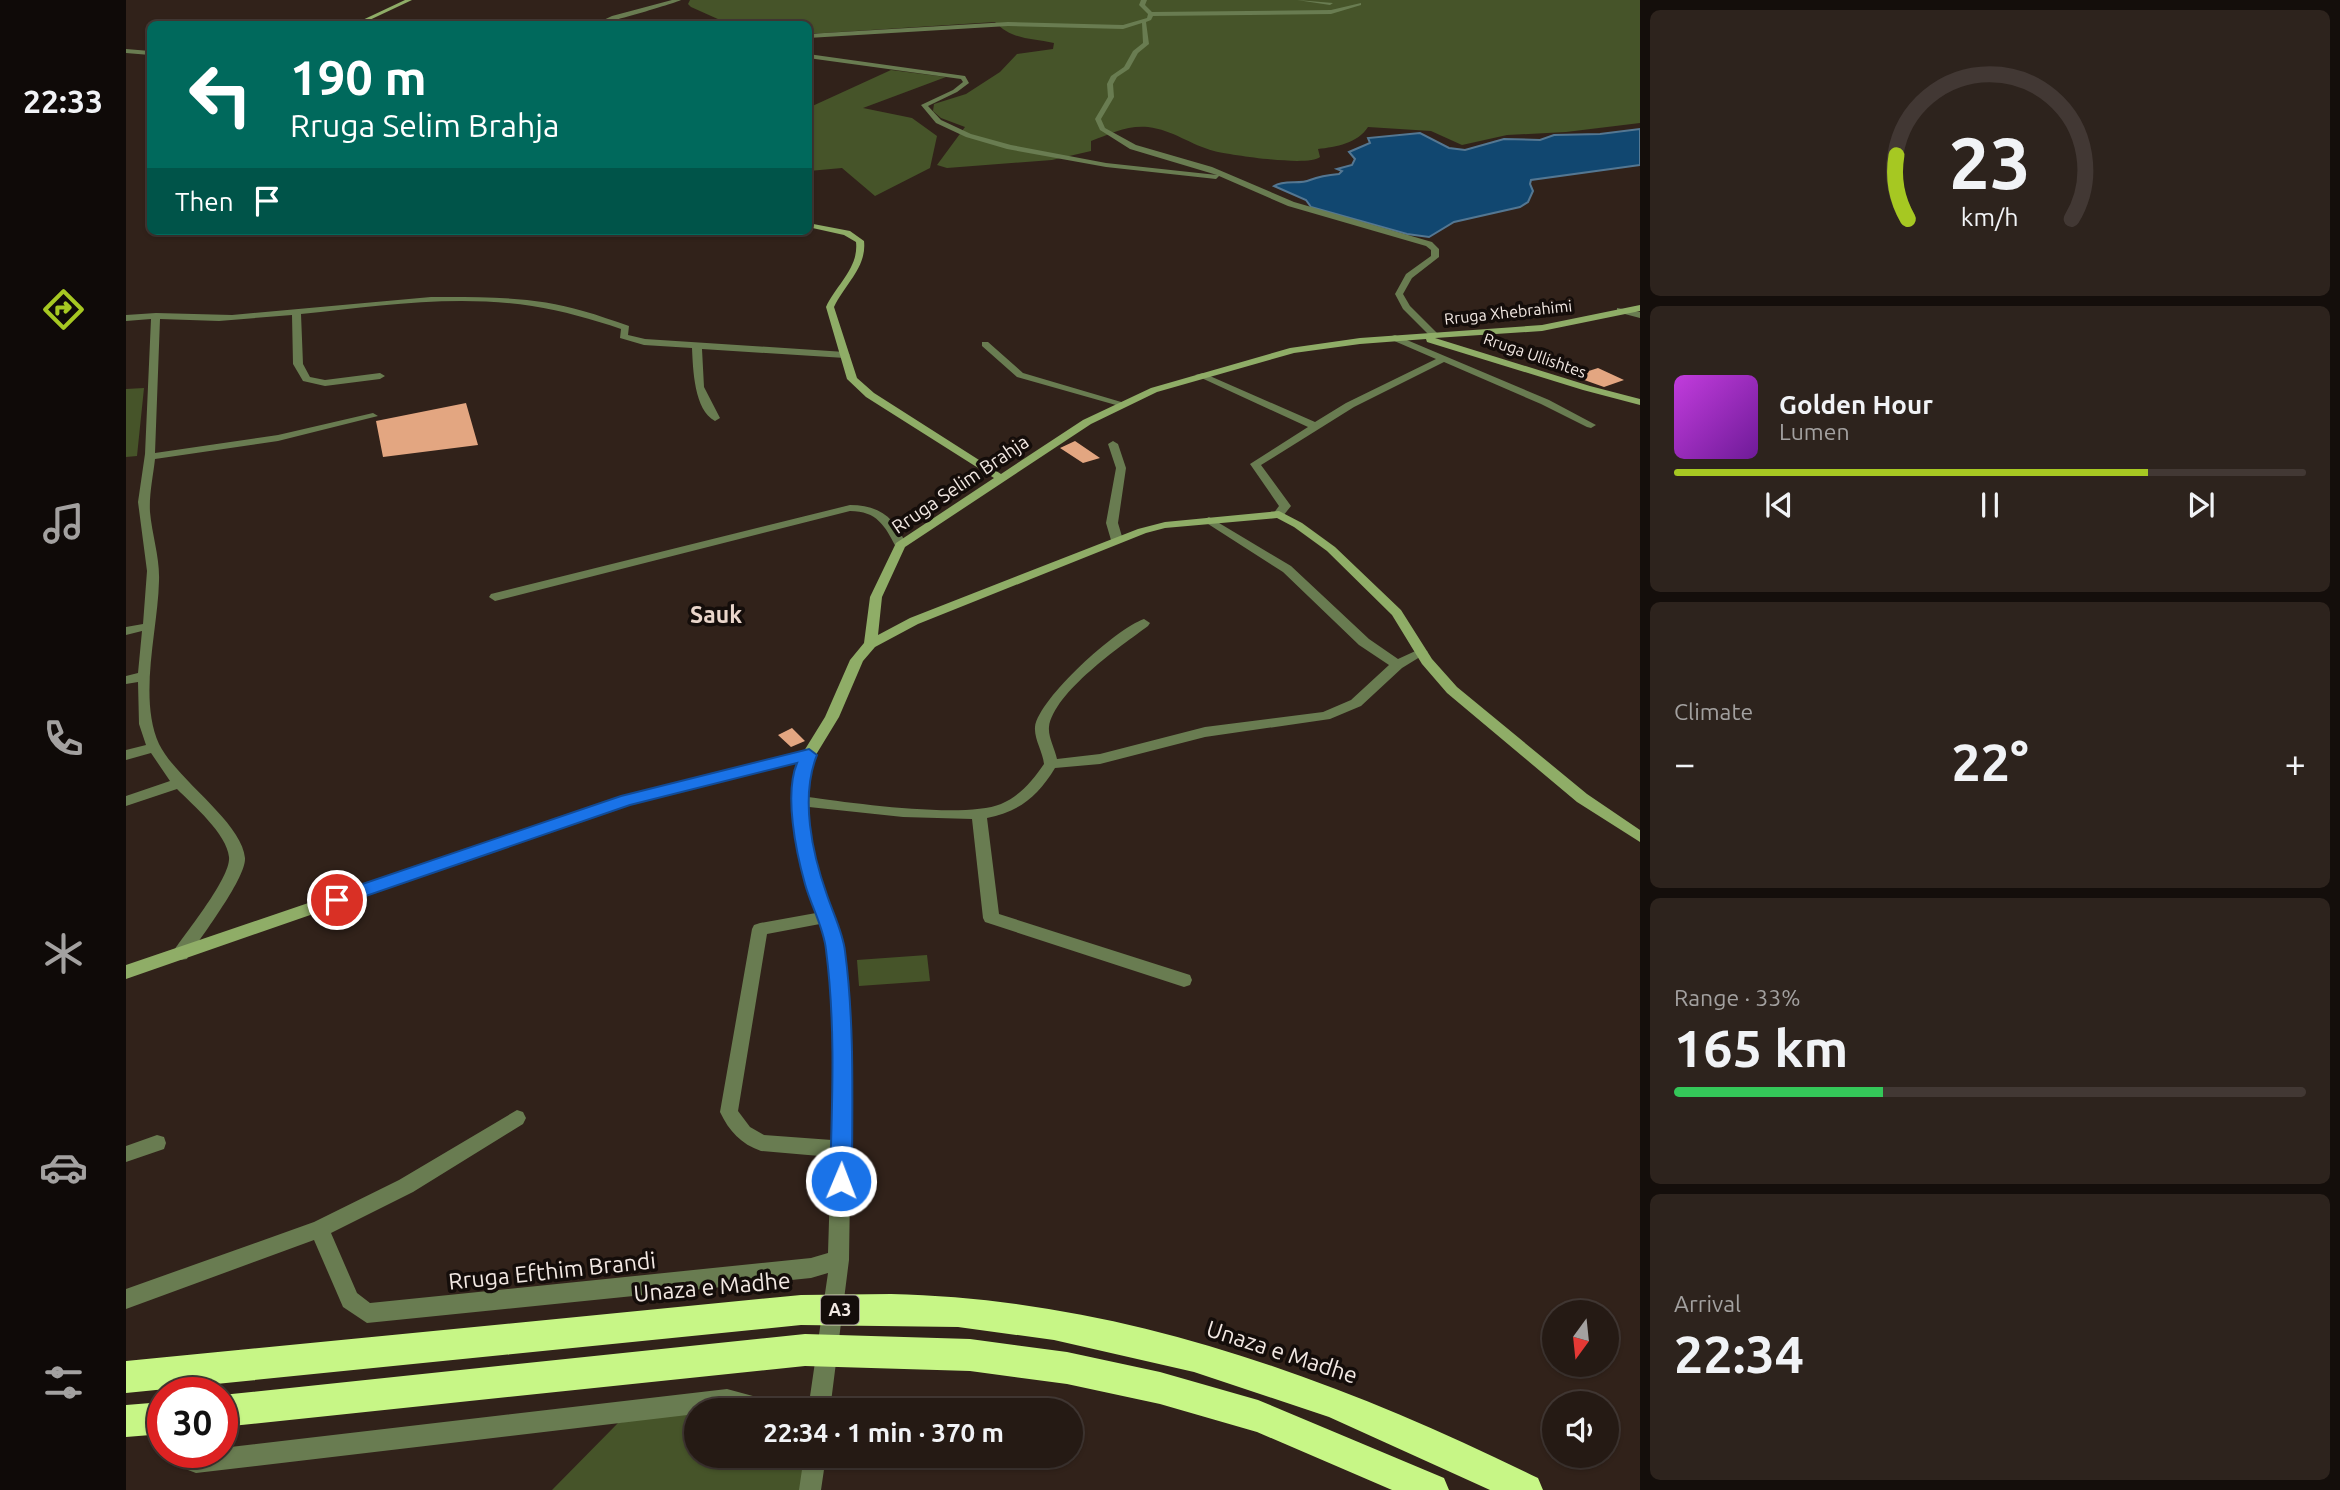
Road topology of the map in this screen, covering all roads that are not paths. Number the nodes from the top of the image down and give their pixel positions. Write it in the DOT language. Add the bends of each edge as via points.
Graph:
graph roads {
  1 [pos="409,0"];
  2 [pos="678,0"];
  3 [pos="1144,0"];
  4 [pos="1300,0"];
  5 [pos="1151,14"];
  6 [pos="363,21"];
  7 [pos="605,21"];
  8 [pos="1145,23"];
  9 [pos="812,36"];
  10 [pos="126,51"];
  11 [pos="147,53"];
  12 [pos="812,57"];
  13 [pos="1232,178"];
  14 [pos="812,226"];
  15 [pos="1640,308"];
  16 [pos="1620,310"];
  17 [pos="296,311"];
  18 [pos="1640,315"];
  19 [pos="156,316"];
  20 [pos="126,318"];
  21 [pos="1434,335"];
  22 [pos="1421,337"];
  23 [pos="1395,338"];
  24 [pos="985,344"];
  25 [pos="696,346"];
  26 [pos="845,355"];
  27 [pos="1441,360"];
  28 [pos="1200,375"];
  29 [pos="380,376"];
  30 [pos="1640,402"];
  31 [pos="1123,404"];
  32 [pos="373,416"];
  33 [pos="715,418"];
  34 [pos="1591,425"];
  35 [pos="1314,426"];
  36 [pos="1113,444"];
  37 [pos="150,457"];
  38 [pos="999,477"];
  39 [pos="1279,514"];
  40 [pos="1209,520"];
  41 [pos="1117,540"];
  42 [pos="900,545"];
  43 [pos="495,597"];
  44 [pos="1144,624"];
  45 [pos="150,626"];
  46 [pos="126,631"];
  47 [pos="870,643"];
  48 [pos="1422,652"];
  49 [pos="1397,665"];
  50 [pos="144,676"];
  51 [pos="126,680"];
  52 [pos="154,747"];
  53 [pos="126,755"];
  54 [pos="809,755"];
  55 [pos="1051,764"];
  56 [pos="179,783"];
  57 [pos="126,800"];
  58 [pos="801,801"];
  59 [pos="979,815"];
  60 [pos="1640,837"];
  61 [pos="825,917"];
  62 [pos="181,954"];
  63 [pos="126,972"];
  64 [pos="1184,980"];
  65 [pos="517,1118"];
  66 [pos="157,1143"];
  67 [pos="842,1149"];
  68 [pos="126,1154"];
  69 [pos="319,1229"];
  70 [pos="839,1265"];
  71 [pos="126,1299"];
  72 [pos="126,1377"];
  73 [pos="821,1398"];
  74 [pos="684,1405"];
  75 [pos="238,1409"];
  76 [pos="147,1419"];
  77 [pos="126,1421"];
  78 [pos="238,1457"];
  79 [pos="813,1468"];
  80 [pos="810,1490"];
  81 [pos="1432,1490"];
  82 [pos="1526,1490"];
  1 -- 6 [label="street"];
  2 -- 7 [label="street"];
  3 -- 5 [label="street" via="1142,5"];
  4 -- 5 [label="street" via="1359,4 1332,12"];
  5 -- 8 [label="street"];
  8 -- 9 [label="street" via="1102,28 1009,24"];
  8 -- 13 [label="street" via="1146,44 1110,84 1111,97 1098,119 1102,129 1133,146"];
  10 -- 11 [label="street"];
  12 -- 13 [label="street" via="963,77 967,82 955,91 924,105 928,116 957,131 1009,147 1175,174"];
  13 -- 21 [label="street" via="1291,204 1433,247 1436,257 1409,276 1399,294"];
  14 -- 26 [label="street" via="847,233 862,247 857,264 830,307"];
  15 -- 16 [label="street, Rruga Xhebrahimi"];
  16 -- 18 [label="street"];
  16 -- 21 [label="street, Rruga Xhebrahimi" via="1542,328"];
  17 -- 19 [label="street" via="220,319"];
  17 -- 25 [label="street" via="490,299 570,310 626,328 623,336 627,338"];
  17 -- 29 [label="street" via="298,364 306,379 325,383"];
  19 -- 20 [label="street"];
  19 -- 37 [label="street"];
  21 -- 22 [label="street, Rruga Xhebrahimi"];
  22 -- 23 [label="street, Rruga Selim Brahja"];
  22 -- 30 [label="street, Rruga Ullishtes"];
  23 -- 27 [label="street"];
  23 -- 28 [label="street, Rruga Selim Brahja" via="1293,350"];
  24 -- 31 [label="street" via="1020,375"];
  25 -- 26 [label="street"];
  25 -- 33 [label="street" via="699,387"];
  26 -- 38 [label="street" via="852,379 861,389"];
  27 -- 34 [label="street"];
  27 -- 35 [label="street"];
  28 -- 31 [label="street, Rruga Selim Brahja"];
  28 -- 35 [label="street"];
  31 -- 38 [label="street, Rruga Selim Brahja"];
  32 -- 37 [label="street" via="278,438"];
  35 -- 39 [label="street" via="1255,464 1285,506"];
  36 -- 41 [label="street" via="1121,468 1112,523"];
  37 -- 45 [label="street" via="144,501 153,578"];
  38 -- 42 [label="street, Rruga Selim Brahja"];
  39 -- 40 [label="street"];
  39 -- 48 [label="street" via="1331,548 1362,577 1397,613"];
  40 -- 41 [label="street" via="1165,525"];
  40 -- 49 [label="street" via="1287,569 1364,642"];
  41 -- 47 [label="street"];
  42 -- 43 [label="street" via="886,520 869,508 850,508"];
  42 -- 47 [label="street, Rruga Selim Brahja" via="876,597"];
  44 -- 55 [label="street" via="1106,649 1049,708 1042,726"];
  45 -- 46 [label="street"];
  45 -- 50 [label="street"];
  47 -- 54 [label="street, Rruga Selim Brahja"];
  48 -- 49 [label="street"];
  48 -- 60 [label="street" via="1468,704 1582,798"];
  49 -- 55 [label="street" via="1356,703 1325,716 1205,732 1100,759"];
  50 -- 51 [label="street"];
  50 -- 52 [label="street" via="146,724"];
  52 -- 53 [label="street"];
  52 -- 56 [label="street"];
  54 -- 58 [label="street" via="800,776"];
  54 -- 62 [label="street" via="626,800"];
  55 -- 59 [label="street" via="1035,788 1018,802"];
  56 -- 57 [label="street"];
  56 -- 62 [label="street" via="230,838 237,855 234,874"];
  58 -- 59 [label="street"];
  58 -- 61 [label="street" via="803,836"];
  59 -- 64 [label="street" via="991,918"];
  61 -- 67 [label="street" via="836,948 843,1056"];
  61 -- 67 [label="street" via="760,929 729,1112 743,1133 761,1143"];
  62 -- 63 [label="street"];
  65 -- 69 [label="street" via="406,1186"];
  66 -- 68 [label="street"];
  67 -- 70 [label="street"];
  69 -- 70 [label="street, Rruga Efthim Brandi" via="350,1300 367,1313"];
  69 -- 71 [label="street"];
  70 -- 73 [label="street"];
  72 -- 82 [label="highway, Unaza e Madhe / A3" via="768,1313 892,1309 980,1314 1114,1336 1246,1369 1399,1428"];
  74 -- 78 [label="street"];
  75 -- 81 [label="highway, A3" via="805,1350 970,1355 1067,1368 1258,1416"];
  76 -- 77 [label="highway"];
  79 -- 80 [label="street"];
}
